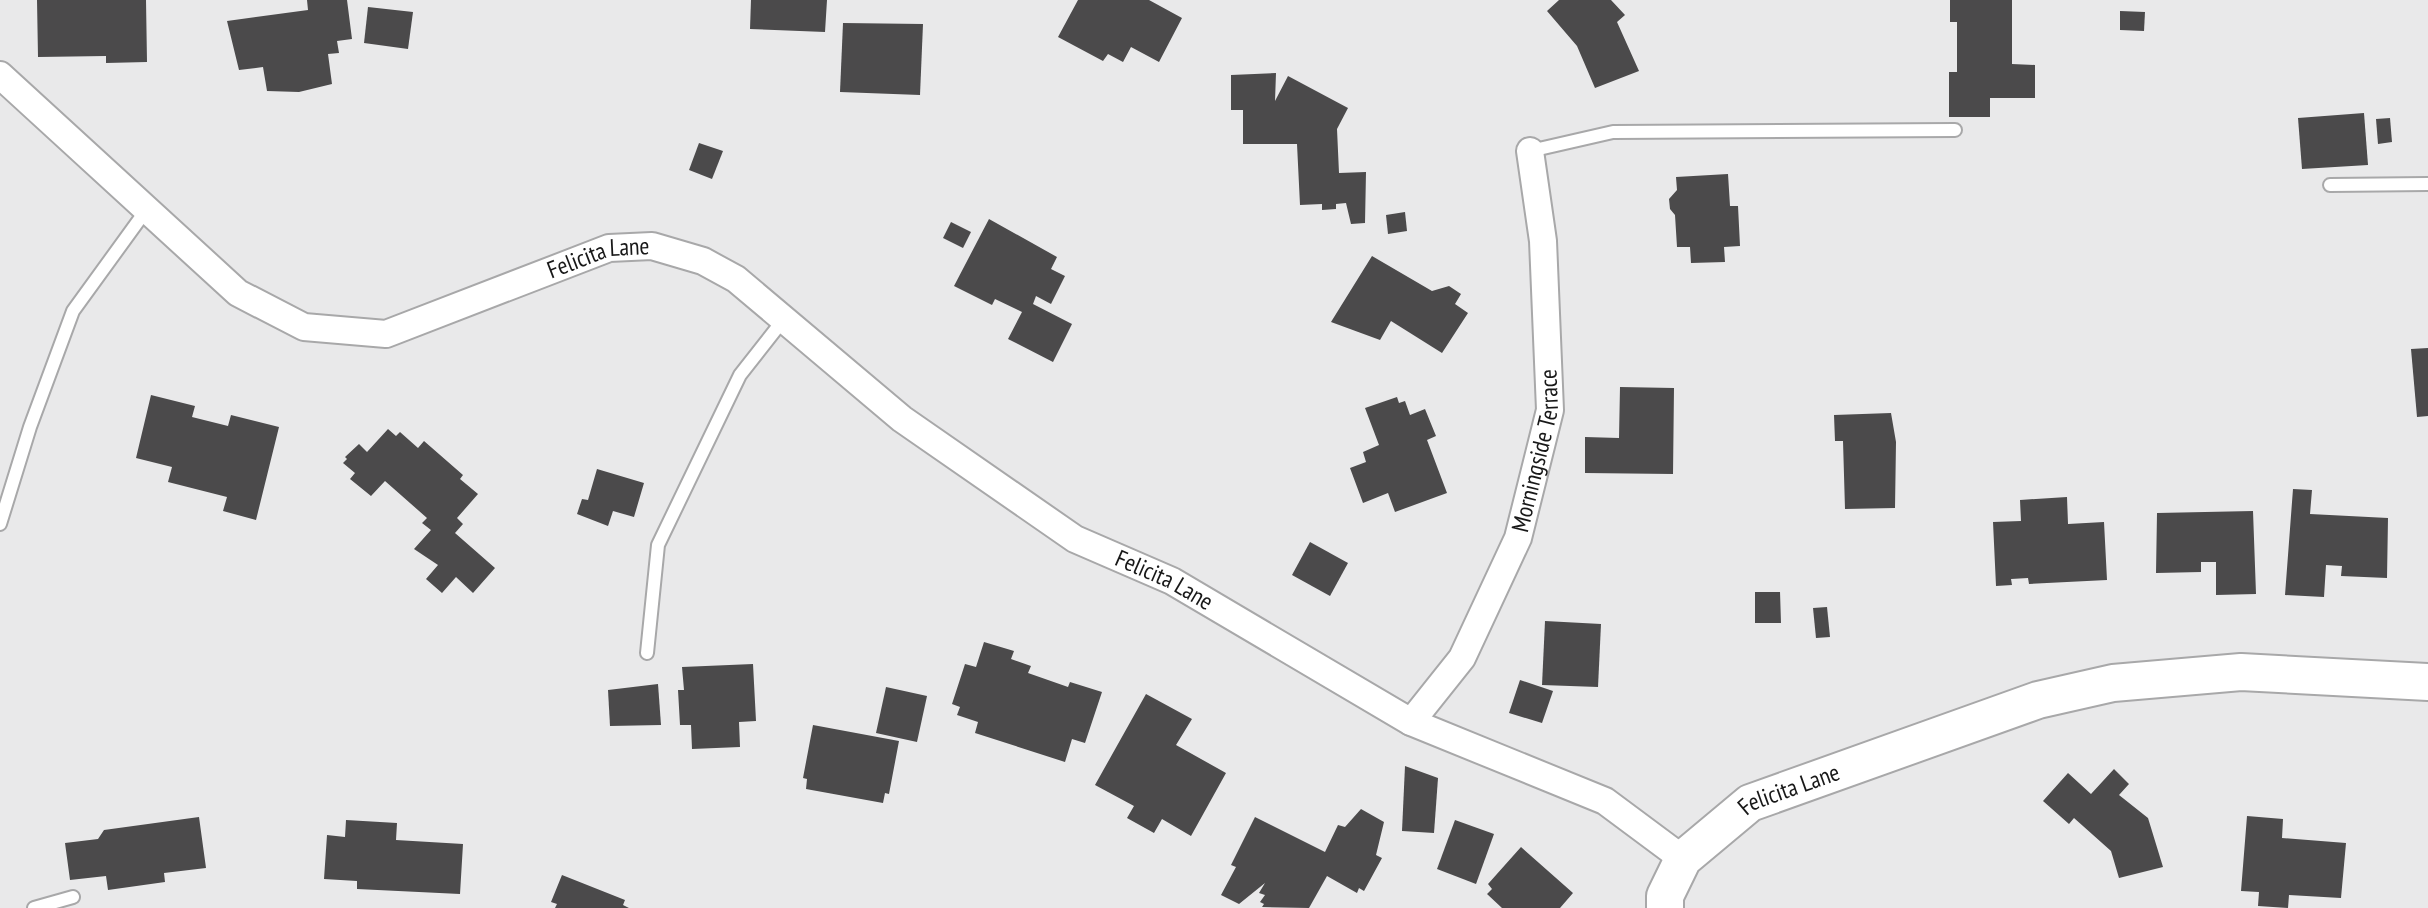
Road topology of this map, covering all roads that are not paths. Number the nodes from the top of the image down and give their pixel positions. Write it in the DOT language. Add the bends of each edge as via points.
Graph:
graph roads {
  1 [pos="0,75"];
  2 [pos="1955,130"];
  3 [pos="1530,151"];
  4 [pos="2428,184"];
  5 [pos="2330,185"];
  6 [pos="147,209"];
  7 [pos="784,319"];
  8 [pos="0,524"];
  9 [pos="647,653"];
  10 [pos="2428,682"];
  11 [pos="1411,722"];
  12 [pos="1683,859"];
  13 [pos="73,897"];
  14 [pos="34,908"];
  15 [pos="1665,908"];
  1 -- 6 [label="street, Felicita Lane"];
  2 -- 3 [label="lane" via="1613,132"];
  3 -- 11 [label="street, Morningside Terrace" via="1543,241 1550,410 1518,538 1462,658"];
  4 -- 5 [label="lane"];
  6 -- 7 [label="street, Felicita Lane" via="238,293 304,327 386,334 609,248 652,246 736,279"];
  6 -- 8 [label="lane" via="73,311"];
  7 -- 9 [label="lane" via="740,375 658,545"];
  7 -- 11 [label="street, Felicita Lane" via="902,419 1075,539 1172,581"];
  10 -- 12 [label="street, Felicita Lane" via="2241,672 2113,683 2038,700 1750,803"];
  11 -- 12 [label="street, Felicita Lane" via="1605,801"];
  12 -- 15 [label="street" via="1665,896"];
  13 -- 14 [label="lane"];
}
